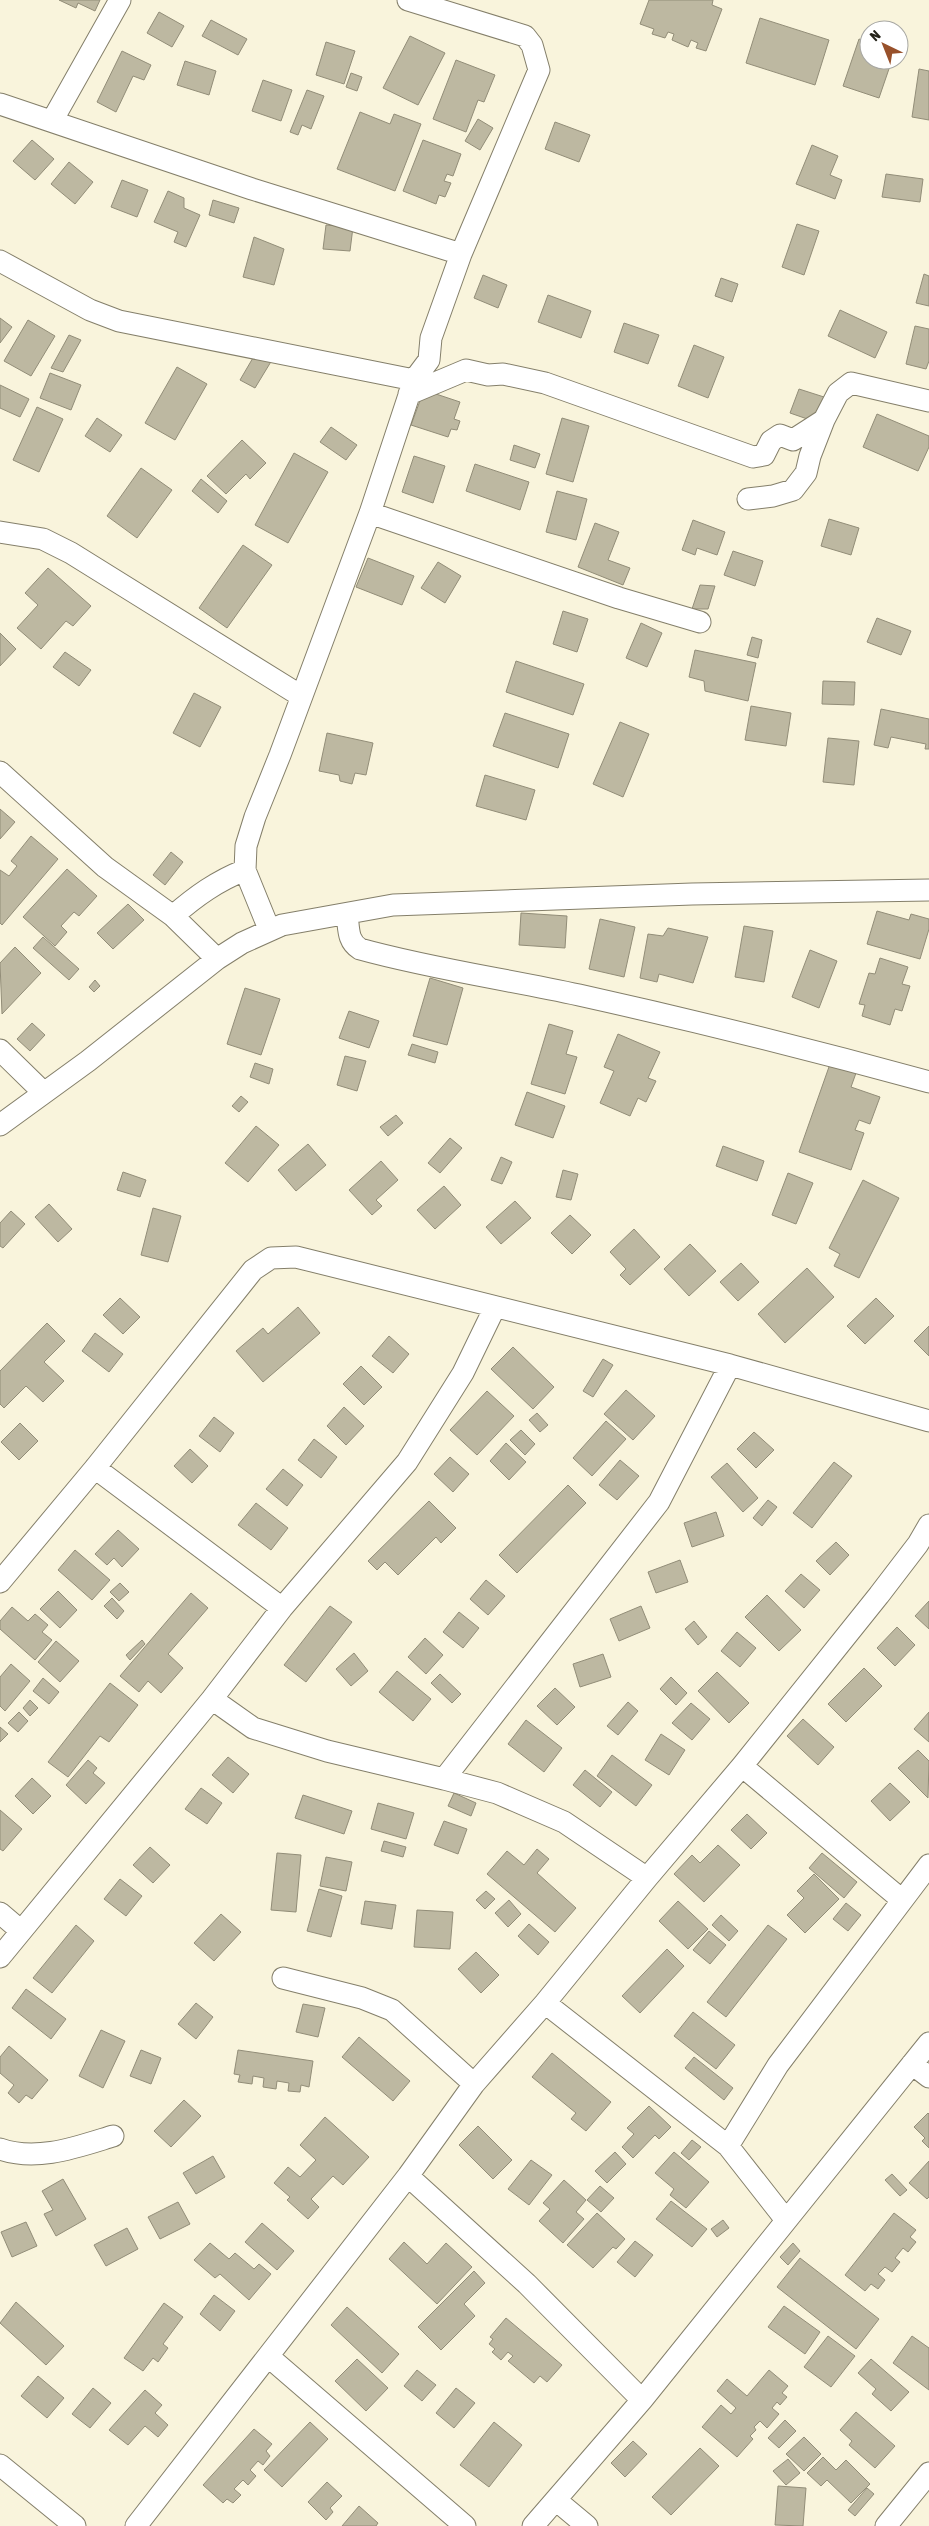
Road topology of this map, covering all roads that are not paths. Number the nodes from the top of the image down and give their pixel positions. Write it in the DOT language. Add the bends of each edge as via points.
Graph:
graph roads {
  1 [pos="120,0"];
  2 [pos="408,0"];
  3 [pos="0,104"];
  4 [pos="52,121"];
  5 [pos="461,254"];
  6 [pos="0,261"];
  7 [pos="411,387"];
  8 [pos="929,401"];
  9 [pos="824,420"];
  10 [pos="748,499"];
  11 [pos="370,514"];
  12 [pos="0,532"];
  13 [pos="700,622"];
  14 [pos="301,696"];
  15 [pos="0,772"];
  16 [pos="245,870"];
  17 [pos="929,890"];
  18 [pos="347,914"];
  19 [pos="173,916"];
  20 [pos="269,929"];
  21 [pos="217,959"];
  22 [pos="0,1050"];
  23 [pos="929,1082"];
  24 [pos="44,1092"];
  25 [pos="0,1125"];
  26 [pos="495,1307"];
  27 [pos="730,1365"];
  28 [pos="929,1421"];
  29 [pos="95,1468"];
  30 [pos="929,1525"];
  31 [pos="0,1582"];
  32 [pos="282,1608"];
  33 [pos="212,1698"];
  34 [pos="742,1766"];
  35 [pos="444,1778"];
  36 [pos="929,1866"];
  37 [pos="647,1878"];
  38 [pos="902,1900"];
  39 [pos="0,1913"];
  40 [pos="20,1930"];
  41 [pos="0,1956"];
  42 [pos="283,1978"];
  43 [pos="545,2003"];
  44 [pos="929,2043"];
  45 [pos="912,2064"];
  46 [pos="929,2077"];
  47 [pos="474,2084"];
  48 [pos="113,2136"];
  49 [pos="728,2146"];
  50 [pos="0,2149"];
  51 [pos="408,2176"];
  52 [pos="786,2220"];
  53 [pos="269,2357"];
  54 [pos="642,2400"];
  55 [pos="0,2465"];
  56 [pos="929,2473"];
  57 [pos="557,2501"];
  58 [pos="75,2526"];
  59 [pos="136,2526"];
  60 [pos="465,2526"];
  61 [pos="534,2526"];
  62 [pos="587,2526"];
  63 [pos="886,2526"];
  1 -- 4 [label="street"];
  2 -- 5 [label="street" via="524,36 532,45 539,70"];
  3 -- 4 [label="street"];
  4 -- 5 [label="street" via="252,189"];
  5 -- 7 [label="street" via="430,338 429,360"];
  6 -- 7 [label="street" via="90,310 119,321"];
  7 -- 9 [label="street" via="466,370 488,375 503,374 545,383 753,457 764,455 771,441 780,435 793,440"];
  7 -- 11 [label="street"];
  8 -- 9 [label="street" via="851,383 838,393"];
  9 -- 10 [label="street" via="806,473 793,490"];
  11 -- 13 [label="street"];
  11 -- 14 [label="street"];
  12 -- 14 [label="street" via="43,538"];
  14 -- 16 [label="street" via="255,817 246,846"];
  15 -- 19 [label="street" via="105,867"];
  16 -- 19 [label="street" via="219,880"];
  16 -- 20 [label="street"];
  17 -- 18 [label="street" via="692,894 393,905"];
  18 -- 20 [label="street"];
  18 -- 23 [label="street" via="350,938 360,949 432,968 581,995"];
  19 -- 21 [label="street"];
  20 -- 21 [label="street"];
  21 -- 24 [label="street"];
  22 -- 24 [label="street"];
  24 -- 25 [label="street"];
  26 -- 27 [label="street"];
  26 -- 29 [label="street" via="296,1257 271,1258 253,1270"];
  26 -- 32 [label="street" via="463,1373 407,1462"];
  27 -- 28 [label="street"];
  27 -- 35 [label="street" via="659,1502"];
  29 -- 31 [label="street"];
  29 -- 32 [label="street"];
  30 -- 34 [label="street" via="879,1595"];
  32 -- 33 [label="street"];
  33 -- 35 [label="street" via="253,1728 327,1751"];
  33 -- 40 [label="street"];
  34 -- 37 [label="street"];
  34 -- 38 [label="street"];
  35 -- 37 [label="street" via="496,1794 564,1822"];
  36 -- 38 [label="street"];
  37 -- 43 [label="street"];
  38 -- 49 [label="street" via="778,2065"];
  39 -- 40 [label="street"];
  40 -- 41 [label="street"];
  42 -- 47 [label="street" via="362,1998 392,2010"];
  43 -- 47 [label="street"];
  43 -- 49 [label="street"];
  44 -- 45 [label="street"];
  45 -- 46 [label="street"];
  45 -- 52 [label="street"];
  47 -- 51 [label="street"];
  48 -- 50 [label="street" via="59,2152 14,2154"];
  49 -- 52 [label="street"];
  51 -- 53 [label="street"];
  51 -- 54 [label="street" via="527,2284"];
  52 -- 54 [label="street"];
  53 -- 59 [label="street"];
  53 -- 60 [label="street"];
  54 -- 57 [label="street"];
  55 -- 58 [label="street"];
  56 -- 63 [label="street"];
  57 -- 61 [label="street"];
  57 -- 62 [label="street"];
}
